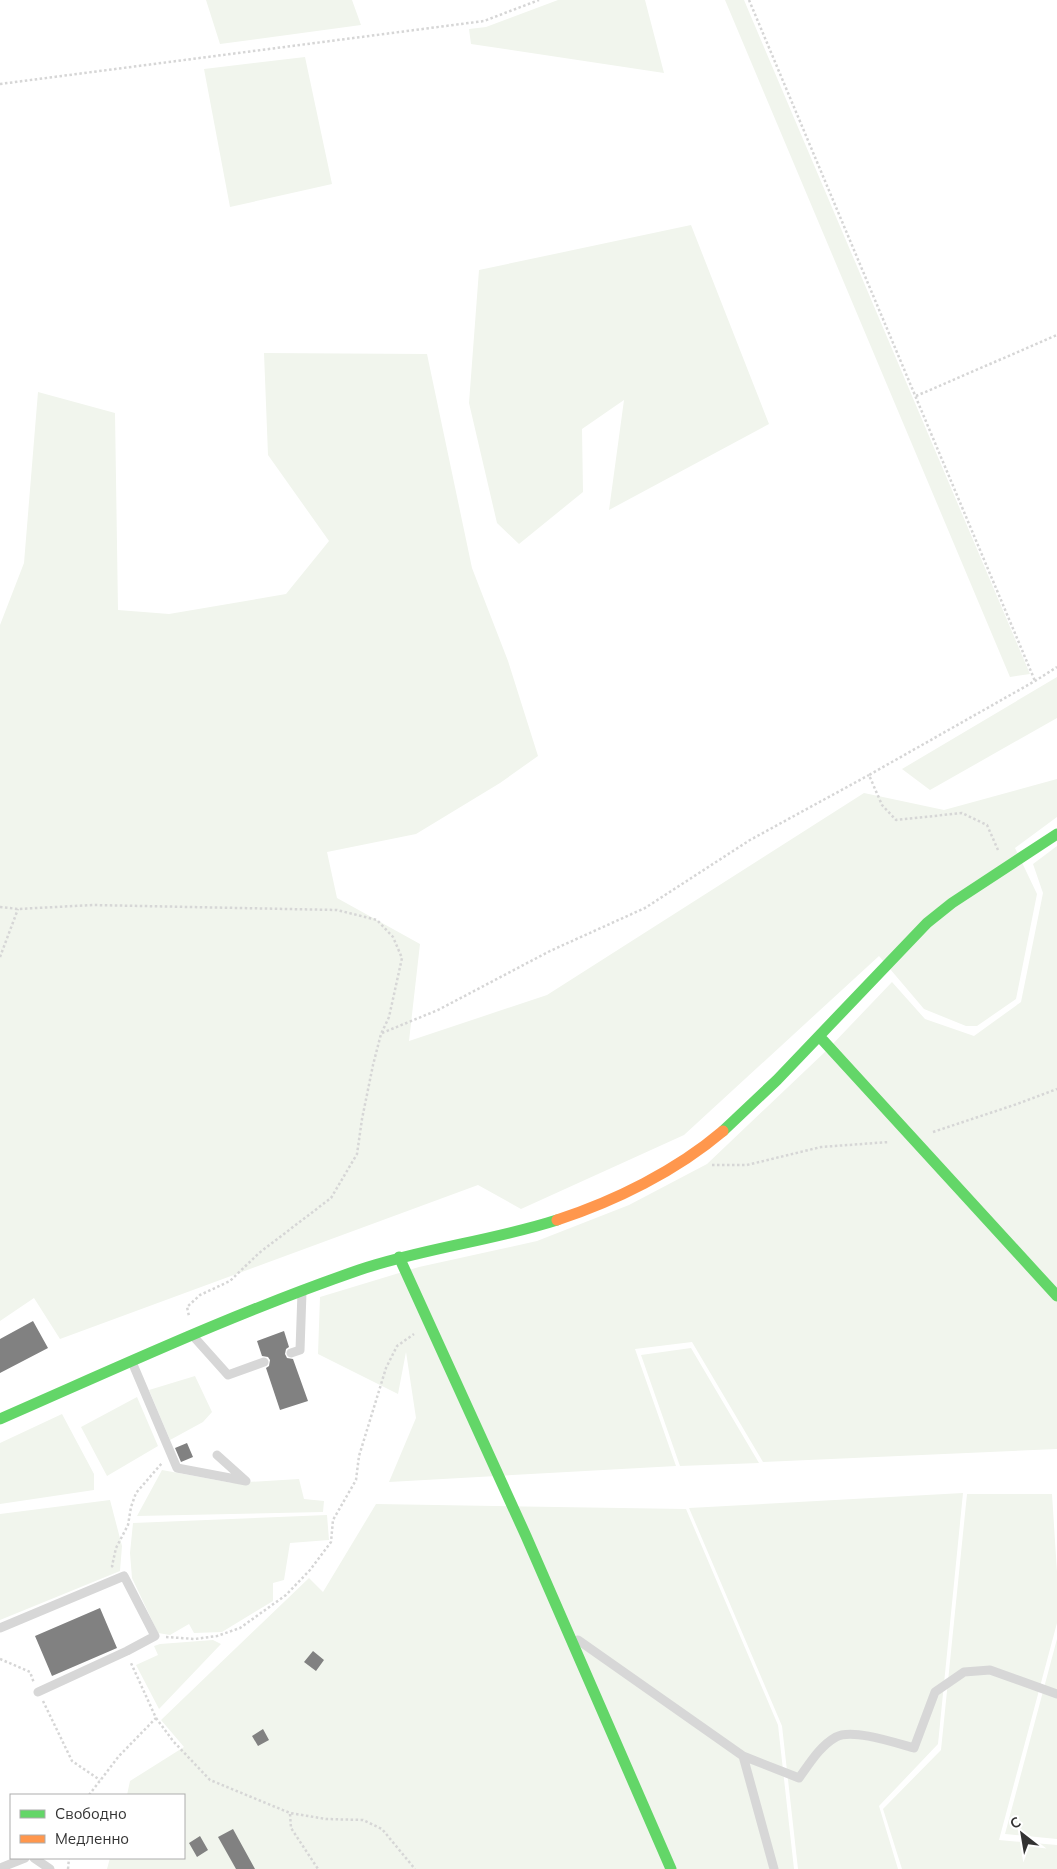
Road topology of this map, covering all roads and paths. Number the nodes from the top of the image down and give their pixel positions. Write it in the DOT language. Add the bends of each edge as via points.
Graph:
graph roads {
  1 [pos="539,0"];
  2 [pos="749,0"];
  3 [pos="0,84"];
  4 [pos="1057,335"];
  5 [pos="916,396"];
  6 [pos="1057,666"];
  7 [pos="1035,681"];
  8 [pos="869,775"];
  9 [pos="1057,834"];
  10 [pos="1006,868"];
  11 [pos="0,907"];
  12 [pos="18,909"];
  13 [pos="0,957"];
  14 [pos="381,1034"];
  15 [pos="819,1036"];
  16 [pos="1057,1088"];
  17 [pos="913,1138"];
  18 [pos="710,1165"];
  19 [pos="399,1257"];
  20 [pos="302,1292"];
  21 [pos="1057,1296"];
  22 [pos="431,1326"];
  23 [pos="192,1335"];
  24 [pos="291,1352"];
  25 [pos="132,1362"];
  26 [pos="264,1362"];
  27 [pos="0,1419"];
  28 [pos="171,1452"];
  29 [pos="217,1455"];
  30 [pos="124,1576"];
  31 [pos="0,1628"];
  32 [pos="568,1632"];
  33 [pos="155,1636"];
  34 [pos="127,1651"];
  35 [pos="0,1660"];
  36 [pos="38,1692"];
  37 [pos="1057,1694"];
  38 [pos="156,1718"];
  39 [pos="743,1756"];
  40 [pos="100,1780"];
  41 [pos="90,1794"];
  42 [pos="290,1813"];
  43 [pos="22,1859"];
  44 [pos="35,1859"];
  45 [pos="0,1868"];
  46 [pos="50,1869"];
  47 [pos="318,1869"];
  48 [pos="415,1869"];
  49 [pos="671,1869"];
  50 [pos="774,1869"];
  1 -- 3 [label="path" via="484,21"];
  2 -- 5 [label="path"];
  4 -- 5 [label="path"];
  5 -- 7 [label="path"];
  6 -- 7 [label="path"];
  7 -- 8 [label="path"];
  8 -- 10 [label="path" via="882,805 896,820 962,813 987,826"];
  8 -- 14 [label="path" via="750,840 645,908 550,951 438,1010"];
  9 -- 10 [label="street"];
  10 -- 15 [label="street" via="927,923"];
  11 -- 12 [label="path"];
  12 -- 13 [label="path"];
  12 -- 14 [label="path" via="92,905 337,910 377,920 393,937 402,958 389,1017"];
  14 -- 23 [label="path" via="357,1154 332,1198 259,1254 230,1281 193,1301 187,1307"];
  15 -- 17 [label="street"];
  15 -- 19 [label="street" via="765,1093 717,1136 647,1181 560,1219 517,1232"];
  16 -- 17 [label="path"];
  17 -- 18 [label="path" via="821,1147 747,1165"];
  17 -- 21 [label="street"];
  19 -- 20 [label="street"];
  19 -- 22 [label="street"];
  20 -- 23 [label="street"];
  20 -- 24 [label="lane" via="300,1350"];
  22 -- 32 [label="street"];
  22 -- 33 [label="path" via="397,1346 386,1368 358,1456 356,1480 332,1520 331,1542 310,1570 286,1595 240,1628 218,1636"];
  23 -- 25 [label="street"];
  23 -- 26 [label="lane" via="228,1375"];
  25 -- 27 [label="street"];
  25 -- 28 [label="lane"];
  28 -- 29 [label="lane" via="177,1468 246,1481"];
  28 -- 30 [label="path" via="136,1493 112,1566"];
  30 -- 31 [label="lane"];
  30 -- 33 [label="lane"];
  32 -- 39 [label="lane"];
  32 -- 49 [label="street"];
  33 -- 34 [label="lane"];
  34 -- 36 [label="lane"];
  34 -- 38 [label="path"];
  35 -- 36 [label="path" via="30,1672"];
  36 -- 40 [label="path" via="72,1761"];
  37 -- 39 [label="lane" via="990,1670 964,1672 935,1692 914,1748 864,1735 838,1736 820,1750 799,1778"];
  38 -- 40 [label="path"];
  38 -- 42 [label="path" via="210,1780"];
  39 -- 50 [label="lane"];
  40 -- 41 [label="path"];
  42 -- 47 [label="path" via="291,1828"];
  42 -- 48 [label="path" via="326,1819 363,1820 382,1829"];
  43 -- 45 [label="lane"];
  44 -- 46 [label="lane"];
}
